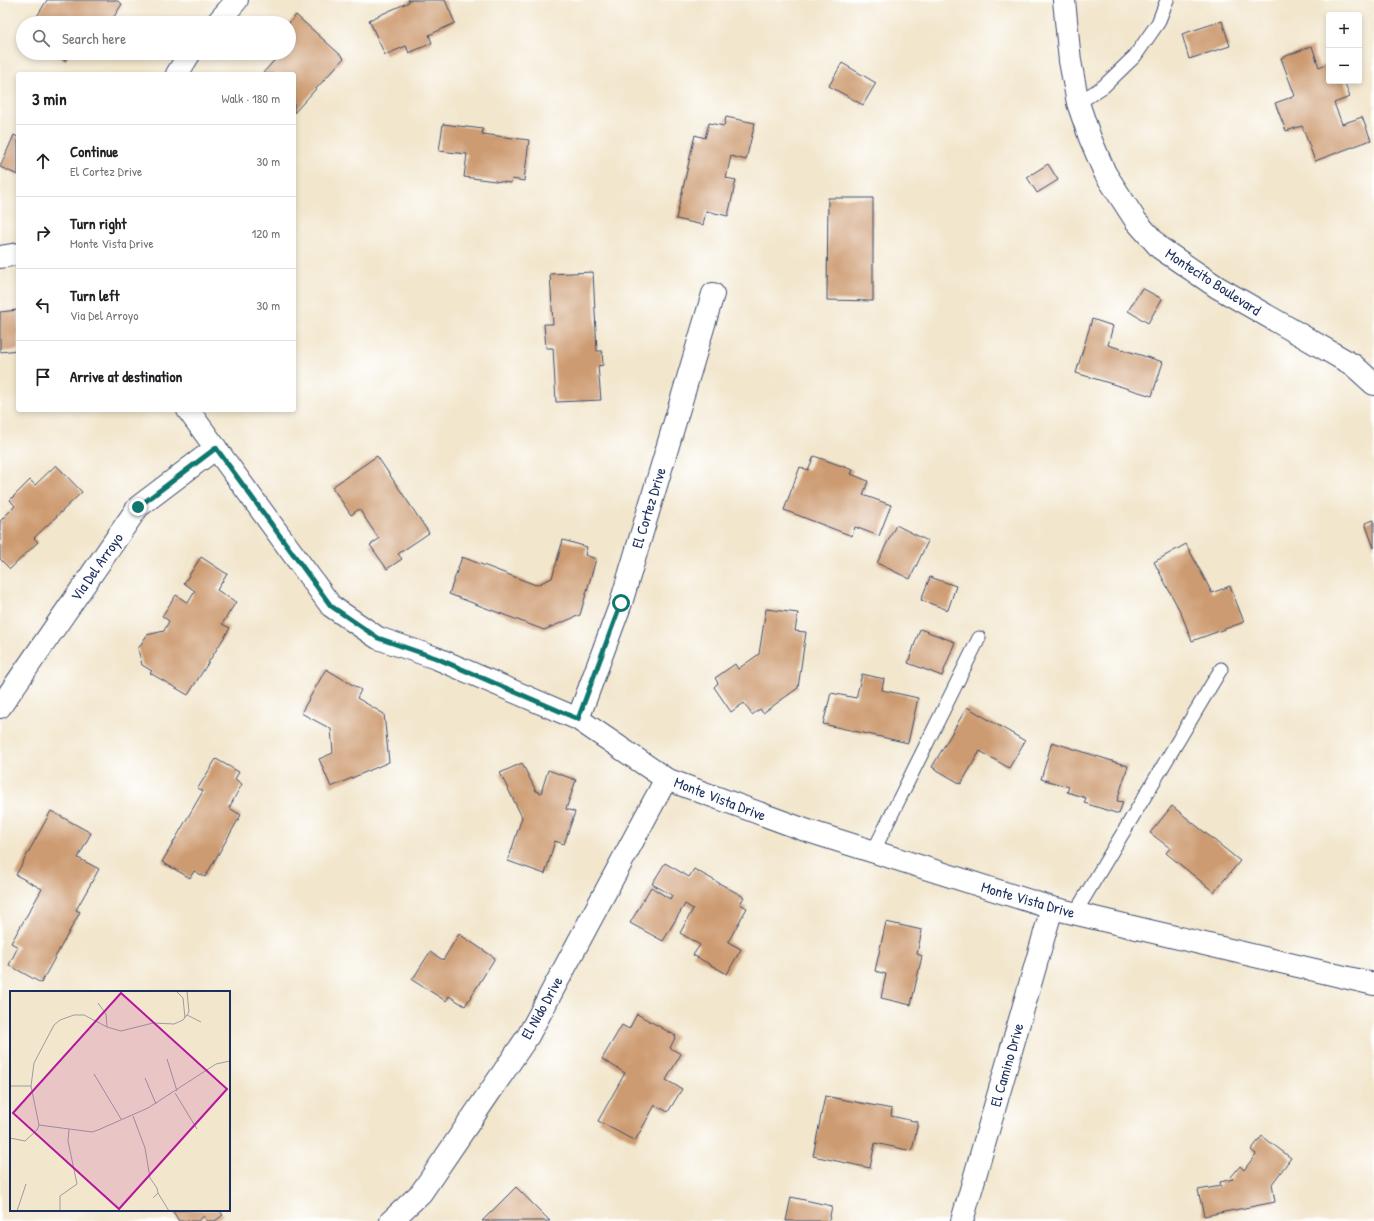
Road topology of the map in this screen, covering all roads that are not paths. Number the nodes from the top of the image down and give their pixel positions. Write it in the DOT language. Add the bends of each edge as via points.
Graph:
graph roads {
  1 [pos="237,0"];
  2 [pos="1064,0"];
  3 [pos="1166,0"];
  4 [pos="223,16"];
  5 [pos="186,60"];
  6 [pos="178,72"];
  7 [pos="1078,103"];
  8 [pos="16,254"];
  9 [pos="0,257"];
  10 [pos="713,294"];
  11 [pos="1374,384"];
  12 [pos="189,412"];
  13 [pos="216,448"];
  14 [pos="979,638"];
  15 [pos="1221,669"];
  16 [pos="0,706"];
  17 [pos="578,719"];
  18 [pos="666,778"];
  19 [pos="873,852"];
  20 [pos="1052,908"];
  21 [pos="1075,913"];
  22 [pos="1374,984"];
  23 [pos="391,1221"];
  24 [pos="962,1221"];
  1 -- 4 [label="street"];
  2 -- 7 [label="street, Montecito Boulevard" via="1070,60"];
  3 -- 7 [label="lane" via="1158,23 1135,56 1104,86"];
  5 -- 6 [label="street"];
  7 -- 11 [label="street, Montecito Boulevard" via="1105,173 1136,221 1160,248 1217,288 1353,365"];
  8 -- 9 [label="street"];
  10 -- 17 [label="street, El Cortez Drive" via="621,603"];
  12 -- 13 [label="street, Monte Vista Drive"];
  13 -- 16 [label="street, Via Del Arroyo" via="138,507"];
  13 -- 17 [label="street, Monte Vista Drive" via="331,606 378,638 436,658"];
  14 -- 19 [label="lane"];
  15 -- 21 [label="lane"];
  17 -- 18 [label="street, Monte Vista Drive"];
  18 -- 19 [label="street, Monte Vista Drive" via="805,830"];
  18 -- 23 [label="street, El Nido Drive" via="528,1036 421,1193"];
  19 -- 20 [label="street, Monte Vista Drive"];
  20 -- 21 [label="street, Monte Vista Drive"];
  20 -- 24 [label="street, El Camino Drive"];
  21 -- 22 [label="street, Monte Vista Drive"];
}
